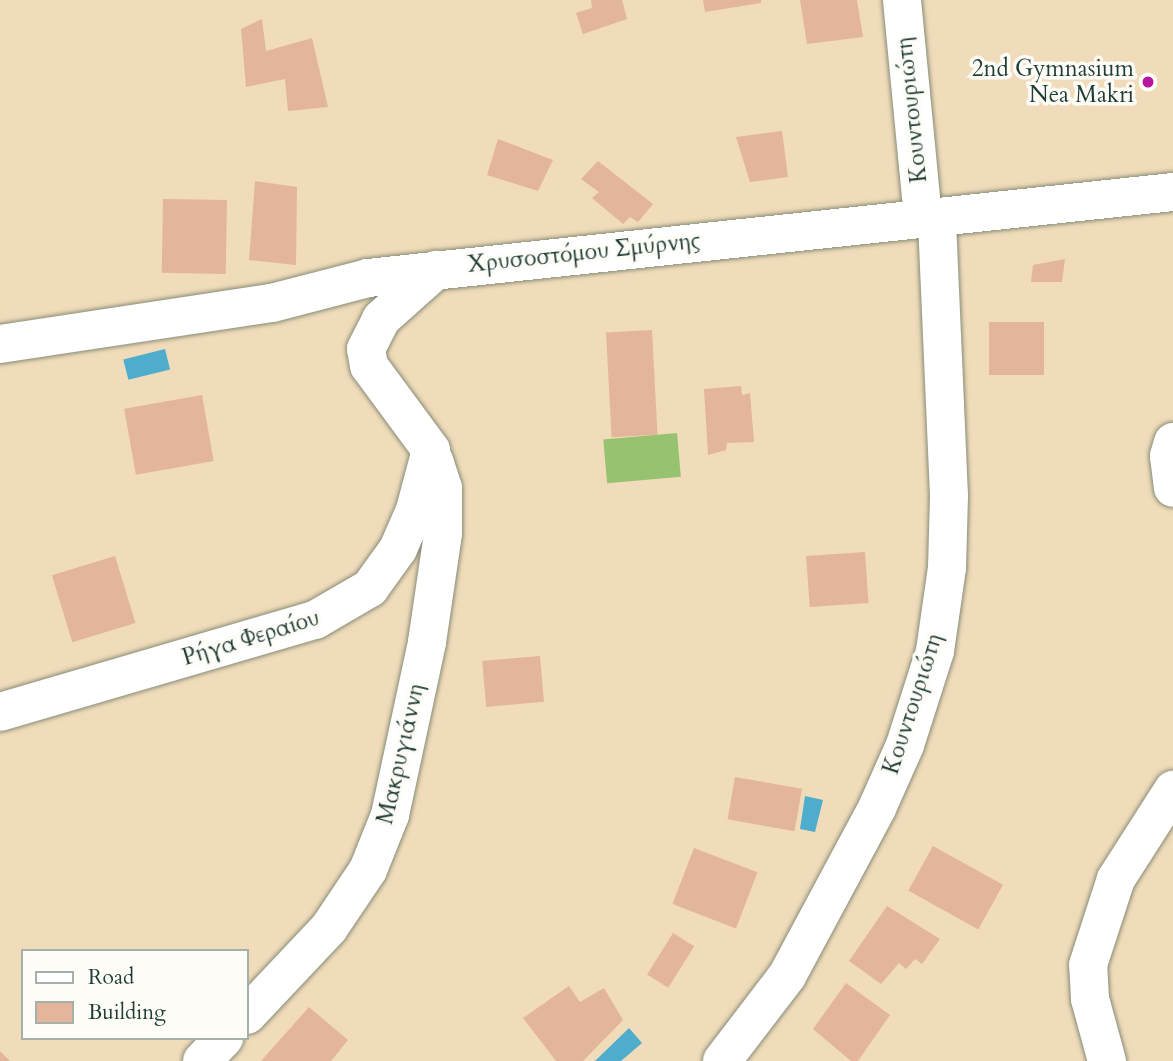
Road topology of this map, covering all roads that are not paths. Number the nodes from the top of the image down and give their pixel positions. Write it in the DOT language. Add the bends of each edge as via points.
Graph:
graph roads {
  1 [pos="902,0"];
  2 [pos="1173,192"];
  3 [pos="930,219"];
  4 [pos="436,270"];
  5 [pos="0,344"];
  6 [pos="1173,442"];
  7 [pos="431,450"];
  8 [pos="1173,488"];
  9 [pos="0,712"];
  10 [pos="1173,790"];
  11 [pos="248,1014"];
  12 [pos="222,1040"];
  13 [pos="201,1061"];
  14 [pos="722,1061"];
  15 [pos="1107,1061"];
  1 -- 3 [label="street, Κουντουριώτη"];
  2 -- 3 [label="street, Χρυσοστόμου Σμύρνης"];
  3 -- 4 [label="street, Χρυσοστόμου Σμύρνης"];
  3 -- 14 [label="street, Κουντουριώτη" via="949,496 947,568 935,650 905,745 877,808 787,976"];
  4 -- 5 [label="street, Χρυσοστόμου Σμύρνης" via="368,278 272,303"];
  4 -- 7 [label="street" via="381,319 366,349 369,366"];
  6 -- 8 [label="street" via="1169,456"];
  7 -- 9 [label="street, Ρήγα Φεραίου" via="415,510 398,550 370,588 338,609 315,620"];
  7 -- 11 [label="street, Μακρυγιάννη" via="443,488 443,533 390,815 368,870 329,928"];
  10 -- 15 [label="street" via="1116,879 1088,965 1090,999"];
  12 -- 13 [label="street"];
}
